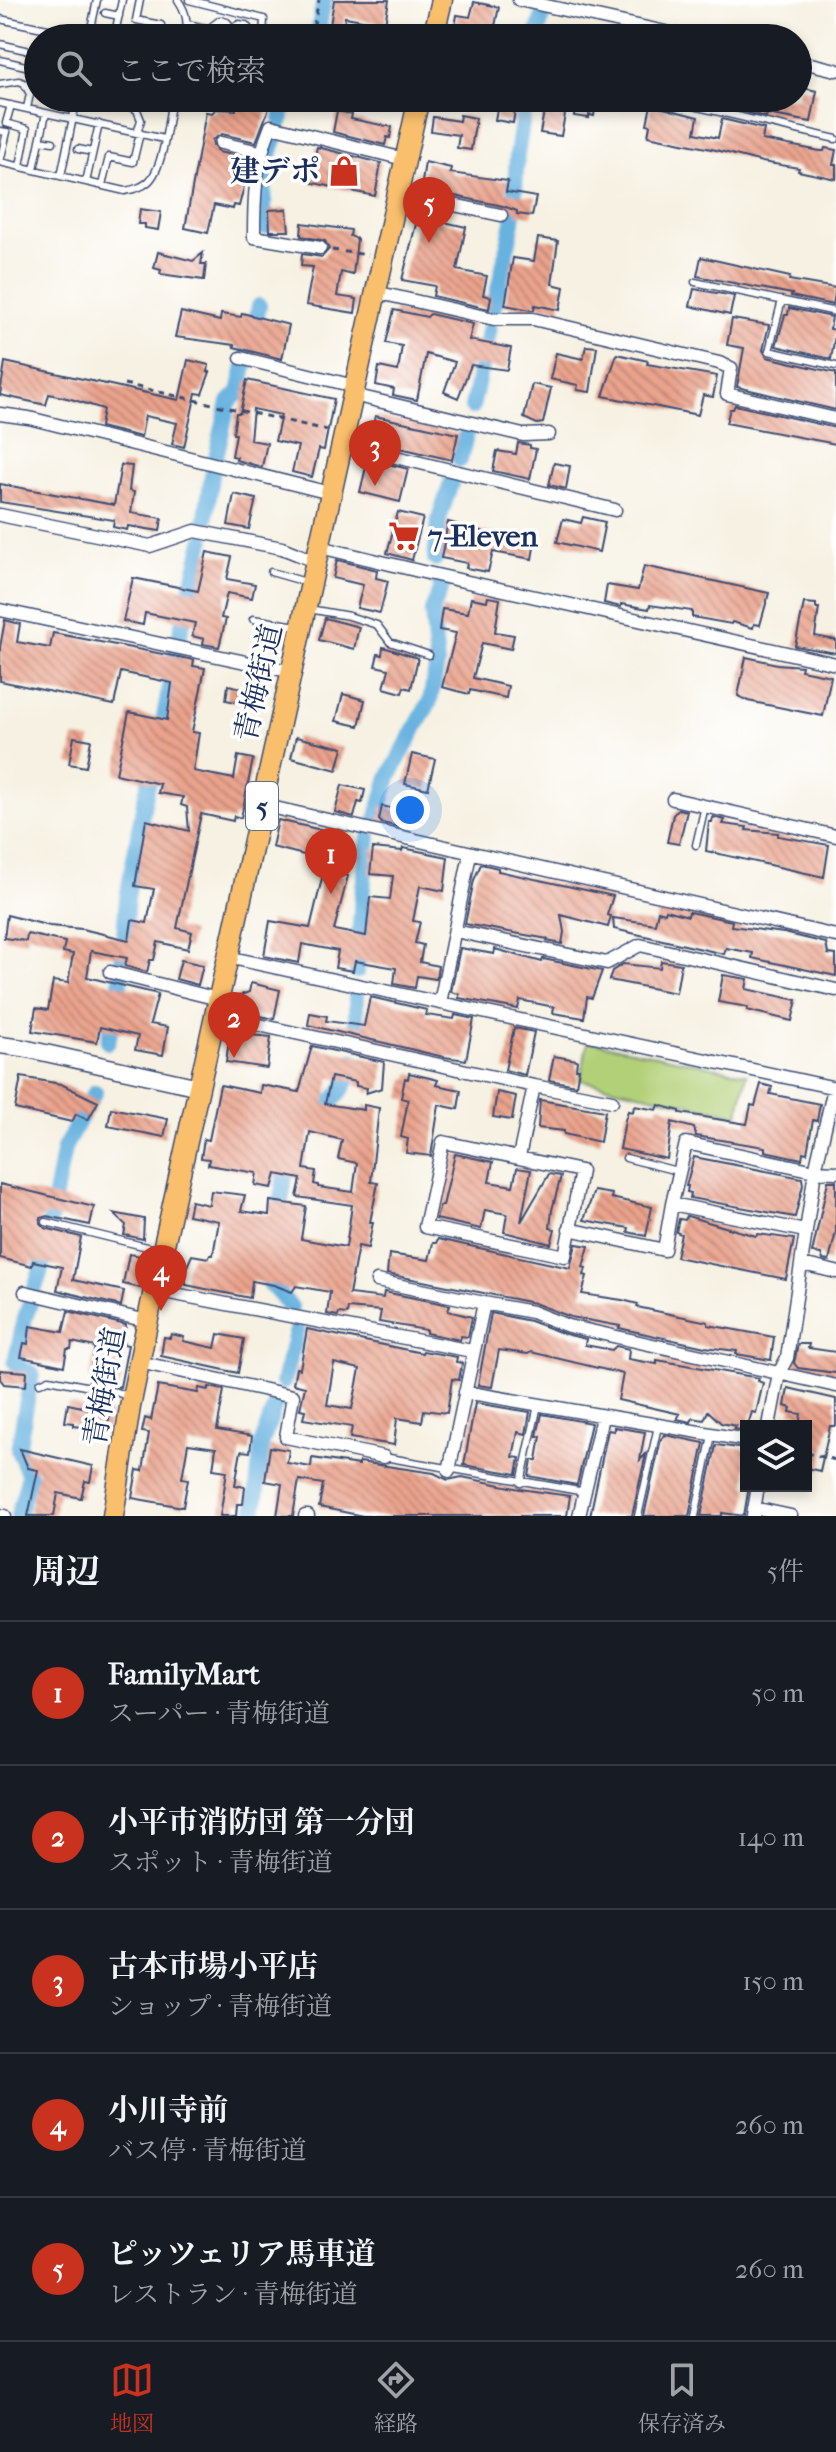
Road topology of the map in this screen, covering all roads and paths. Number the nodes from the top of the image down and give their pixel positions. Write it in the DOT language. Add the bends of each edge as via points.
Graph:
graph roads {
  1 [pos="97,0"];
  2 [pos="122,0"];
  3 [pos="140,0"];
  4 [pos="178,0"];
  5 [pos="189,0"];
  6 [pos="319,0"];
  7 [pos="442,0"];
  8 [pos="519,0"];
  9 [pos="105,13"];
  10 [pos="119,16"];
  11 [pos="0,19"];
  12 [pos="24,24"];
  13 [pos="92,24"];
  14 [pos="117,24"];
  15 [pos="156,24"];
  16 [pos="187,24"];
  17 [pos="264,24"];
  18 [pos="314,24"];
  19 [pos="436,24"];
  20 [pos="629,24"];
  21 [pos="0,44"];
  22 [pos="24,50"];
  23 [pos="0,60"];
  24 [pos="812,64"];
  25 [pos="24,66"];
  26 [pos="836,70"];
  27 [pos="24,83"];
  28 [pos="0,84"];
  29 [pos="0,103"];
  30 [pos="11,105"];
  31 [pos="24,107"];
  32 [pos="42,112"];
  33 [pos="74,112"];
  34 [pos="138,112"];
  35 [pos="169,112"];
  36 [pos="413,112"];
  37 [pos="719,112"];
  38 [pos="46,113"];
  39 [pos="72,118"];
  40 [pos="99,124"];
  41 [pos="0,131"];
  42 [pos="138,133"];
  43 [pos="164,139"];
  44 [pos="836,139"];
  45 [pos="40,140"];
  46 [pos="53,142"];
  47 [pos="221,143"];
  48 [pos="78,149"];
  49 [pos="92,152"];
  50 [pos="260,152"];
  51 [pos="404,159"];
  52 [pos="0,162"];
  53 [pos="20,166"];
  54 [pos="34,169"];
  55 [pos="61,176"];
  56 [pos="86,182"];
  57 [pos="102,185"];
  58 [pos="397,193"];
  59 [pos="501,215"];
  60 [pos="320,248"];
  61 [pos="382,257"];
  62 [pos="695,282"];
  63 [pos="375,292"];
  64 [pos="782,300"];
  65 [pos="836,312"];
  66 [pos="248,360"];
  67 [pos="836,366"];
  68 [pos="124,384"];
  69 [pos="354,390"];
  70 [pos="0,414"];
  71 [pos="836,419"];
  72 [pos="549,434"];
  73 [pos="338,438"];
  74 [pos="330,493"];
  75 [pos="615,510"];
  76 [pos="0,515"];
  77 [pos="319,554"];
  78 [pos="271,572"];
  79 [pos="313,583"];
  80 [pos="0,610"];
  81 [pos="305,618"];
  82 [pos="253,619"];
  83 [pos="429,655"];
  84 [pos="836,664"];
  85 [pos="293,672"];
  86 [pos="673,799"];
  87 [pos="262,805"];
  88 [pos="705,806"];
  89 [pos="836,836"];
  90 [pos="696,845"];
  91 [pos="470,854"];
  92 [pos="455,931"];
  93 [pos="836,936"];
  94 [pos="227,957"];
  95 [pos="110,972"];
  96 [pos="836,990"];
  97 [pos="440,1003"];
  98 [pos="216,1007"];
  99 [pos="0,1045"];
  100 [pos="534,1086"];
  101 [pos="199,1087"];
  102 [pos="835,1088"];
  103 [pos="612,1101"];
  104 [pos="519,1157"];
  105 [pos="626,1158"];
  106 [pos="677,1171"];
  107 [pos="815,1171"];
  108 [pos="836,1172"];
  109 [pos="672,1204"];
  110 [pos="50,1223"];
  111 [pos="569,1229"];
  112 [pos="805,1231"];
  113 [pos="163,1251"];
  114 [pos="802,1264"];
  115 [pos="836,1272"];
  116 [pos="377,1281"];
  117 [pos="154,1290"];
  118 [pos="31,1293"];
  119 [pos="484,1303"];
  120 [pos="147,1321"];
  121 [pos="472,1351"];
  122 [pos="139,1362"];
  123 [pos="779,1373"];
  124 [pos="40,1383"];
  125 [pos="836,1386"];
  126 [pos="465,1392"];
  127 [pos="132,1398"];
  128 [pos="538,1405"];
  129 [pos="602,1417"];
  130 [pos="770,1420"];
  131 [pos="658,1426"];
  132 [pos="712,1435"];
  133 [pos="740,1439"];
  134 [pos="812,1454"];
  135 [pos="384,1457"];
  136 [pos="836,1460"];
  137 [pos="449,1471"];
  138 [pos="521,1483"];
  139 [pos="585,1492"];
  140 [pos="757,1492"];
  141 [pos="754,1512"];
  142 [pos="113,1516"];
  143 [pos="579,1516"];
  144 [pos="638,1516"];
  145 [pos="695,1516"];
  146 [pos="791,1516"];
  1 -- 13 [label="lane"];
  2 -- 10 [label="lane"];
  3 -- 15 [label="lane" via="136,20"];
  4 -- 16 [label="lane"];
  5 -- 17 [label="lane" via="264,19"];
  6 -- 18 [label="path"];
  7 -- 19 [label="main road"];
  8 -- 20 [label="street"];
  9 -- 10 [label="lane"];
  10 -- 14 [label="lane"];
  11 -- 12 [label="lane"];
  21 -- 22 [label="lane"];
  23 -- 25 [label="lane"];
  24 -- 26 [label="street"];
  27 -- 28 [label="lane"];
  29 -- 30 [label="lane"];
  30 -- 31 [label="lane"];
  30 -- 53 [label="lane" via="6,123 27,129"];
  32 -- 38 [label="lane"];
  33 -- 39 [label="lane"];
  34 -- 42 [label="lane"];
  35 -- 43 [label="lane"];
  36 -- 51 [label="main road, 青梅街道 / 5"];
  37 -- 44 [label="lane"];
  38 -- 39 [label="lane"];
  38 -- 45 [label="lane"];
  39 -- 40 [label="lane"];
  39 -- 55 [label="lane"];
  40 -- 42 [label="lane"];
  40 -- 49 [label="lane"];
  41 -- 52 [label="lane" via="7,132"];
  42 -- 43 [label="lane"];
  42 -- 57 [label="lane" via="133,162 109,157"];
  43 -- 57 [label="lane" via="150,181 125,191"];
  45 -- 46 [label="lane"];
  45 -- 54 [label="lane"];
  47 -- 50 [label="street"];
  48 -- 49 [label="lane"];
  49 -- 56 [label="lane"];
  50 -- 51 [label="street" via="271,126"];
  50 -- 60 [label="street" via="254,237"];
  51 -- 58 [label="main road, 青梅街道 / 5"];
  52 -- 53 [label="lane"];
  53 -- 54 [label="lane"];
  54 -- 55 [label="lane"];
  55 -- 56 [label="lane"];
  56 -- 57 [label="lane"];
  58 -- 59 [label="street"];
  58 -- 61 [label="main road, 青梅街道 / 5"];
  60 -- 61 [label="path"];
  61 -- 63 [label="main road, 青梅街道 / 5"];
  62 -- 64 [label="lane"];
  63 -- 69 [label="main road, 青梅街道 / 5"];
  63 -- 71 [label="street" via="494,319 533,319 719,363 731,368 727,394"];
  64 -- 65 [label="lane"];
  64 -- 67 [label="lane" via="769,351"];
  66 -- 69 [label="street"];
  68 -- 73 [label="path"];
  69 -- 72 [label="street" via="523,435"];
  69 -- 73 [label="main road, 青梅街道 / 5"];
  70 -- 74 [label="street"];
  73 -- 74 [label="main road, 青梅街道 / 5"];
  73 -- 75 [label="street"];
  74 -- 77 [label="main road, 青梅街道 / 5"];
  76 -- 77 [label="street" via="150,546 195,531"];
  77 -- 79 [label="main road, 青梅街道 / 5"];
  77 -- 84 [label="street" via="437,575"];
  78 -- 79 [label="lane"];
  79 -- 81 [label="main road, 青梅街道 / 5"];
  80 -- 85 [label="street"];
  81 -- 82 [label="lane"];
  81 -- 83 [label="lane" via="349,616 377,625 390,642"];
  81 -- 85 [label="main road, 青梅街道 / 5"];
  85 -- 87 [label="main road, 青梅街道 / 5"];
  86 -- 88 [label="street"];
  87 -- 91 [label="street"];
  87 -- 94 [label="main road, 青梅街道 / 5"];
  88 -- 89 [label="street"];
  88 -- 90 [label="lane"];
  91 -- 92 [label="street"];
  91 -- 93 [label="street"];
  92 -- 96 [label="street" via="607,963 640,945"];
  92 -- 97 [label="street"];
  94 -- 97 [label="street"];
  94 -- 98 [label="main road, 青梅街道 / 5"];
  95 -- 98 [label="street"];
  97 -- 102 [label="street"];
  98 -- 100 [label="street"];
  98 -- 101 [label="main road, 青梅街道 / 5"];
  99 -- 101 [label="street"];
  100 -- 103 [label="street"];
  100 -- 104 [label="street"];
  101 -- 113 [label="main road, 青梅街道 / 5"];
  102 -- 107 [label="street"];
  104 -- 111 [label="street" via="581,1171"];
  104 -- 111 [label="street" via="443,1142 425,1227 565,1256"];
  105 -- 106 [label="lane"];
  106 -- 107 [label="street" via="686,1143"];
  106 -- 109 [label="street"];
  107 -- 108 [label="street"];
  107 -- 112 [label="street"];
  109 -- 111 [label="street" via="664,1250"];
  109 -- 112 [label="street"];
  110 -- 113 [label="lane"];
  112 -- 114 [label="street"];
  113 -- 117 [label="main road, 青梅街道 / 5"];
  114 -- 115 [label="street"];
  114 -- 123 [label="street" via="787,1358"];
  116 -- 119 [label="street"];
  117 -- 120 [label="main road, 青梅街道 / 5"];
  117 -- 121 [label="street"];
  118 -- 120 [label="street"];
  119 -- 121 [label="street"];
  119 -- 123 [label="street"];
  120 -- 122 [label="main road, 青梅街道 / 5"];
  121 -- 126 [label="street"];
  122 -- 127 [label="main road, 青梅街道 / 5"];
  122 -- 135 [label="street" via="293,1396 286,1437"];
  123 -- 125 [label="street"];
  123 -- 130 [label="street"];
  124 -- 127 [label="lane" via="49,1379"];
  126 -- 128 [label="street"];
  126 -- 137 [label="street"];
  127 -- 142 [label="main road, 青梅街道 / 5"];
  128 -- 129 [label="street"];
  128 -- 138 [label="lane"];
  129 -- 131 [label="street"];
  129 -- 139 [label="street"];
  131 -- 132 [label="street"];
  131 -- 144 [label="lane"];
  132 -- 133 [label="street"];
  132 -- 145 [label="lane"];
  134 -- 136 [label="path"];
  135 -- 137 [label="lane"];
  137 -- 138 [label="lane"];
  138 -- 139 [label="lane"];
  139 -- 143 [label="street"];
  140 -- 141 [label="street"];
  141 -- 146 [label="street"];
}
